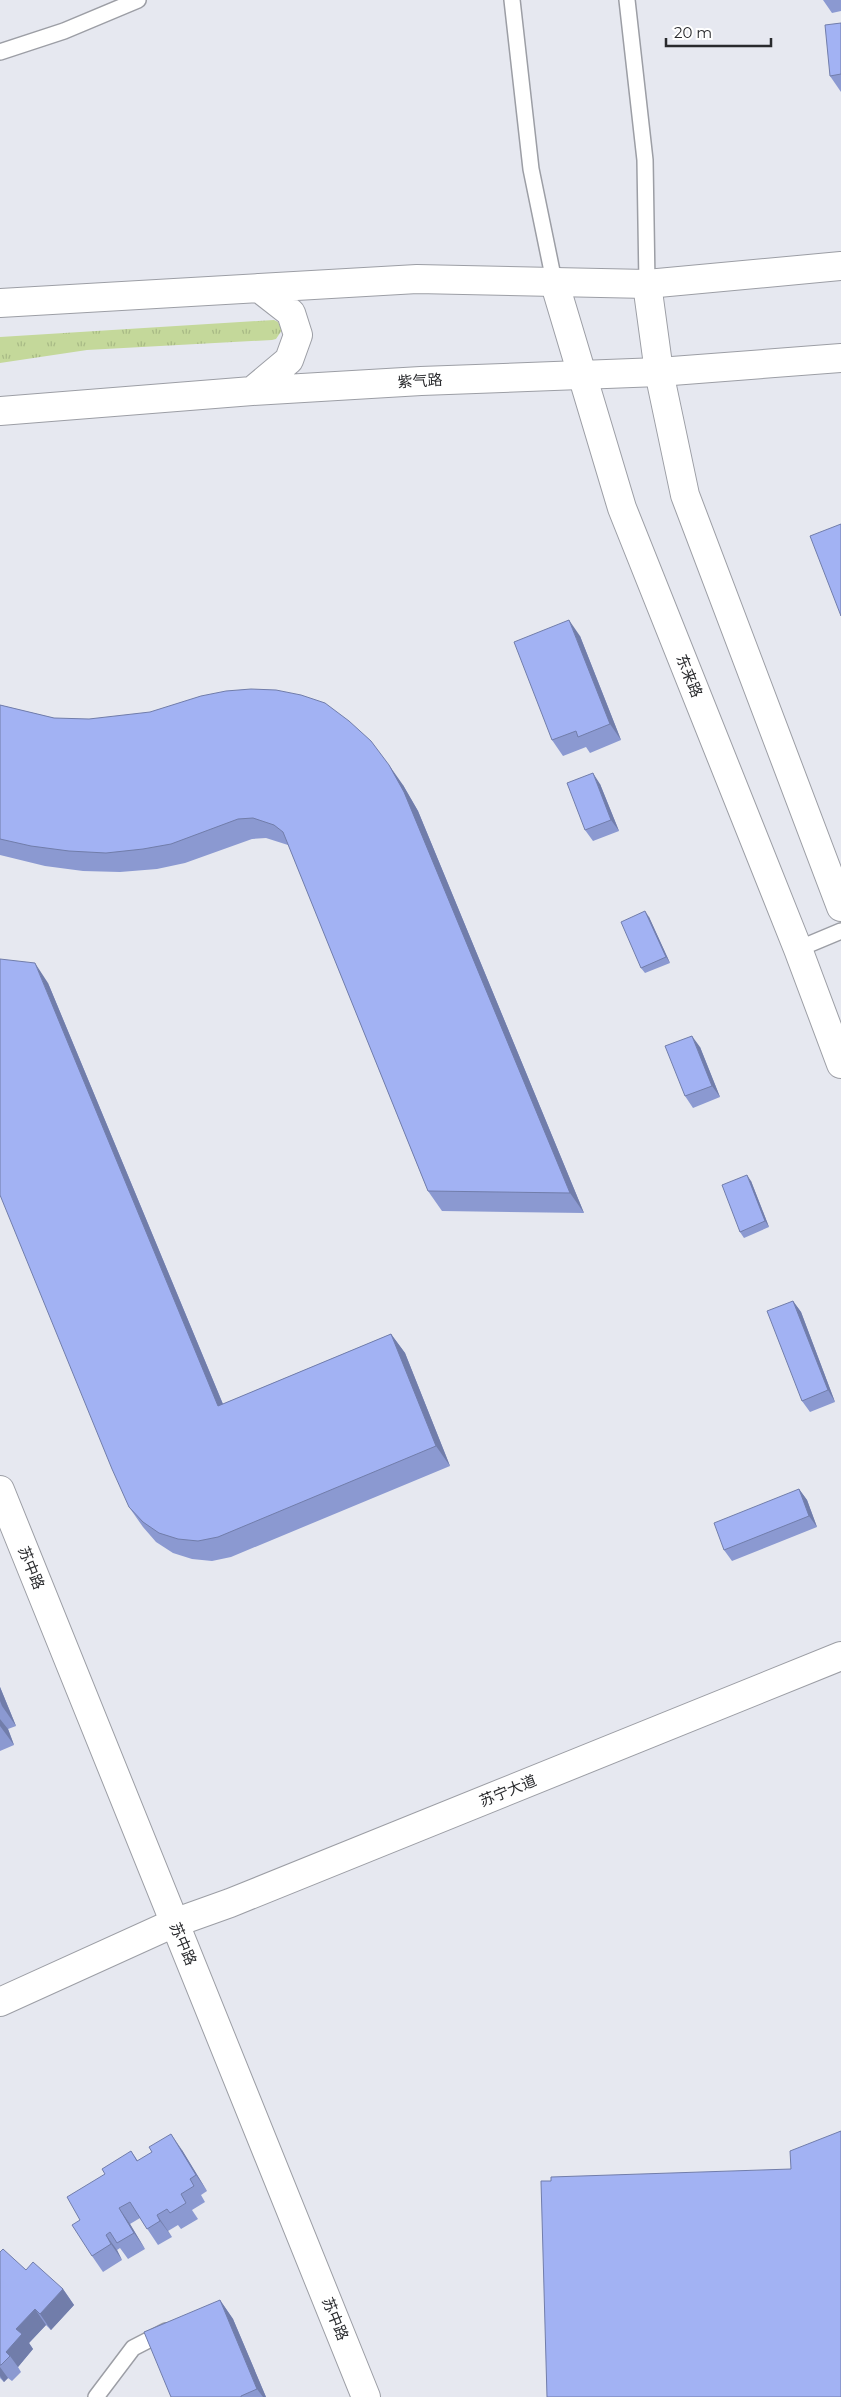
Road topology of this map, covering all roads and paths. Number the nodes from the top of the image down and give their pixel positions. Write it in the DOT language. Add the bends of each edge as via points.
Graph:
graph roads {
  1 [pos="138,0"];
  2 [pos="512,0"];
  3 [pos="627,0"];
  4 [pos="0,52"];
  5 [pos="841,266"];
  6 [pos="554,281"];
  7 [pos="647,284"];
  8 [pos="258,288"];
  9 [pos="0,303"];
  10 [pos="841,358"];
  11 [pos="660,372"];
  12 [pos="583,374"];
  13 [pos="252,391"];
  14 [pos="0,411"];
  15 [pos="841,907"];
  16 [pos="841,931"];
  17 [pos="798,948"];
  18 [pos="841,1064"];
  19 [pos="0,1490"];
  20 [pos="841,1656"];
  21 [pos="174,1923"];
  22 [pos="0,2002"];
  23 [pos="183,2322"];
  24 [pos="96,2397"];
  25 [pos="366,2397"];
  1 -- 4 [label="lane" via="64,31"];
  2 -- 6 [label="lane" via="531,169"];
  3 -- 7 [label="lane" via="646,160"];
  5 -- 7 [label="street"];
  6 -- 7 [label="street"];
  6 -- 8 [label="street" via="417,279"];
  6 -- 12 [label="street, 东来路"];
  7 -- 11 [label="street"];
  8 -- 9 [label="street"];
  8 -- 13 [label="street" via="291,313 298,335 289,360"];
  10 -- 11 [label="street, 紫气路"];
  11 -- 12 [label="street, 紫气路"];
  11 -- 15 [label="street" via="685,495"];
  12 -- 13 [label="street, 紫气路"];
  12 -- 17 [label="street, 东来路" via="622,508"];
  13 -- 14 [label="street, 紫气路"];
  16 -- 17 [label="lane"];
  17 -- 18 [label="street, 东来路"];
  19 -- 21 [label="street, 苏中路"];
  20 -- 21 [label="street, 苏宁大道"];
  21 -- 22 [label="street, 苏宁大道"];
  21 -- 25 [label="street, 苏中路"];
  23 -- 24 [label="lane" via="134,2348"];
}
